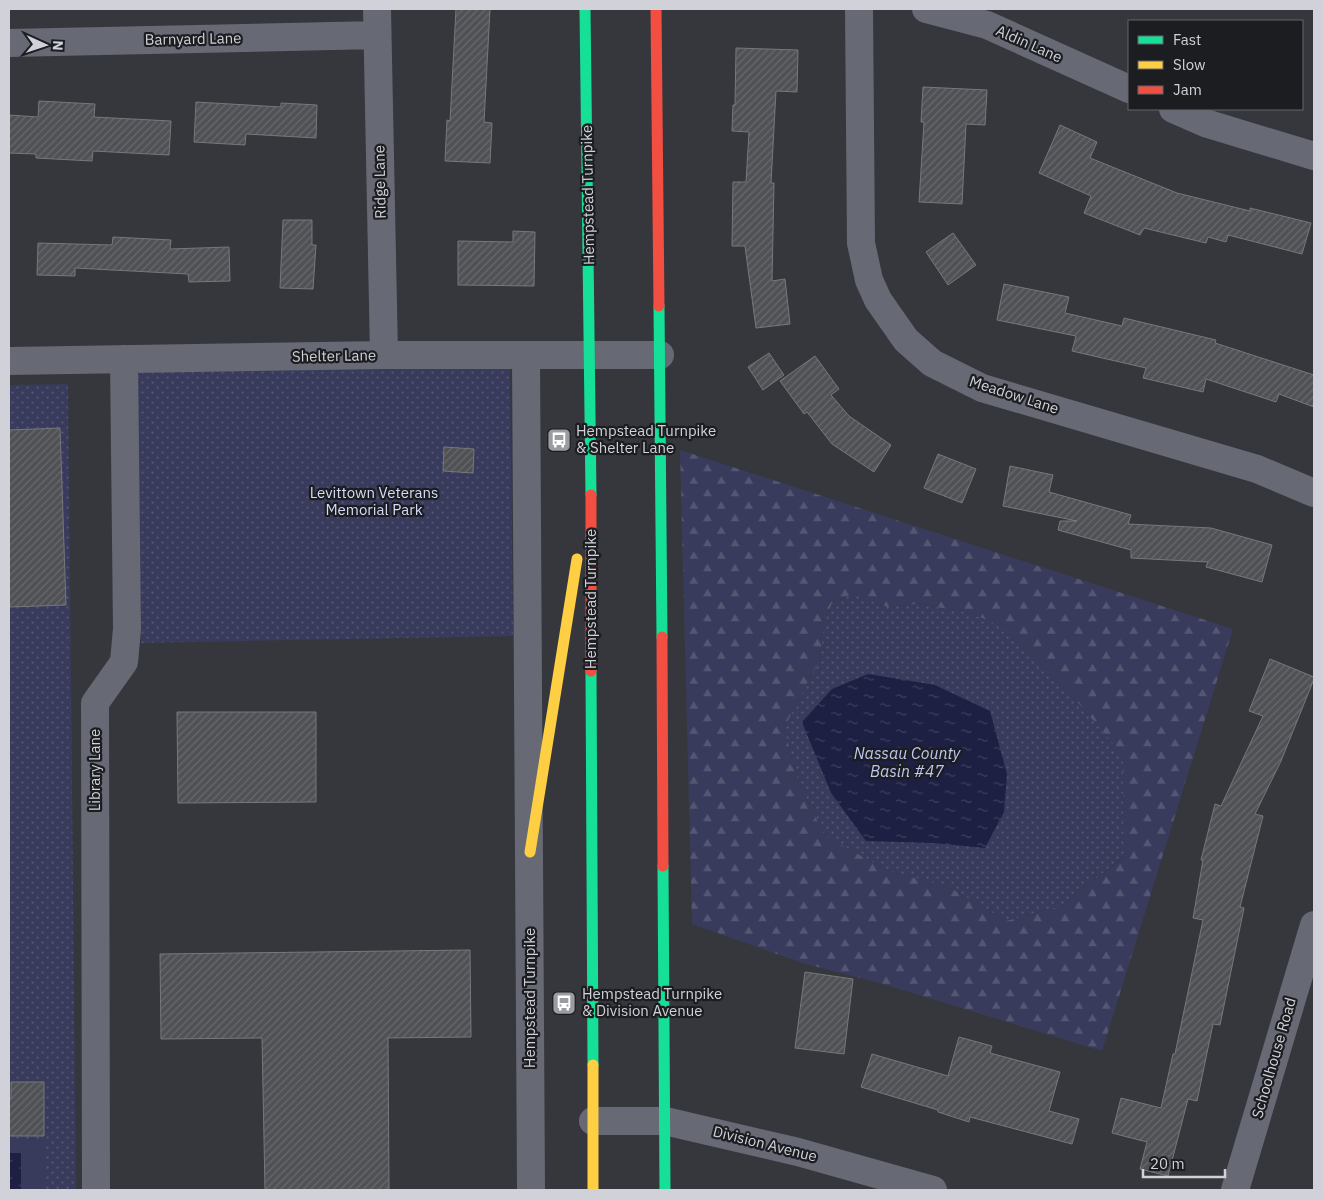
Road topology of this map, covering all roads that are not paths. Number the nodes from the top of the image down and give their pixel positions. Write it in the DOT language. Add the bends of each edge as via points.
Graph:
graph roads {
  1 [pos="585,9"];
  2 [pos="656,9"];
  3 [pos="859,9"];
  4 [pos="926,9"];
  5 [pos="377,22"];
  6 [pos="9,43"];
  7 [pos="1128,89"];
  8 [pos="1175,110"];
  9 [pos="1314,156"];
  10 [pos="384,355"];
  11 [pos="590,355"];
  12 [pos="660,355"];
  13 [pos="526,356"];
  14 [pos="124,359"];
  15 [pos="9,361"];
  16 [pos="590,481"];
  17 [pos="1314,493"];
  18 [pos="530,852"];
  19 [pos="1314,925"];
  20 [pos="1310,958"];
  21 [pos="665,1121"];
  22 [pos="593,1132"];
  23 [pos="96,1190"];
  24 [pos="531,1190"];
  25 [pos="586,1190"];
  26 [pos="593,1190"];
  27 [pos="665,1190"];
  28 [pos="933,1190"];
  29 [pos="1235,1190"];
  1 -- 11 [label="main road, Hempstead Turnpike"];
  2 -- 12 [label="main road"];
  3 -- 17 [label="street, Meadow Lane" via="861,242 875,294 906,340 932,363 982,388 1257,469"];
  4 -- 7 [label="street, Aldin Lane" via="987,26"];
  5 -- 6 [label="street, Barnyard Lane"];
  5 -- 10 [label="street, Ridge Lane"];
  8 -- 9 [label="street" via="1204,123"];
  10 -- 13 [label="street, Shelter Lane"];
  10 -- 14 [label="street, Shelter Lane"];
  11 -- 12 [label="street, Shelter Lane"];
  11 -- 13 [label="street, Shelter Lane"];
  11 -- 16 [label="main road, Hempstead Turnpike"];
  12 -- 21 [label="main road"];
  13 -- 18 [label="street, Hempstead Turnpike"];
  14 -- 15 [label="street, Shelter Lane"];
  14 -- 23 [label="street, Library Lane" via="127,629 124,662 95,703"];
  16 -- 18 [label="main road"];
  16 -- 22 [label="main road, Hempstead Turnpike"];
  18 -- 24 [label="street, Hempstead Turnpike"];
  19 -- 20 [label="street, Schoolhouse Road"];
  20 -- 29 [label="street, Schoolhouse Road" via="1292,995"];
  21 -- 22 [label="street, Division Avenue"];
  21 -- 27 [label="main road"];
  21 -- 28 [label="street, Division Avenue" via="798,1152"];
  22 -- 25 [label="main road"];
  22 -- 26 [label="main road, Hempstead Turnpike"];
}
